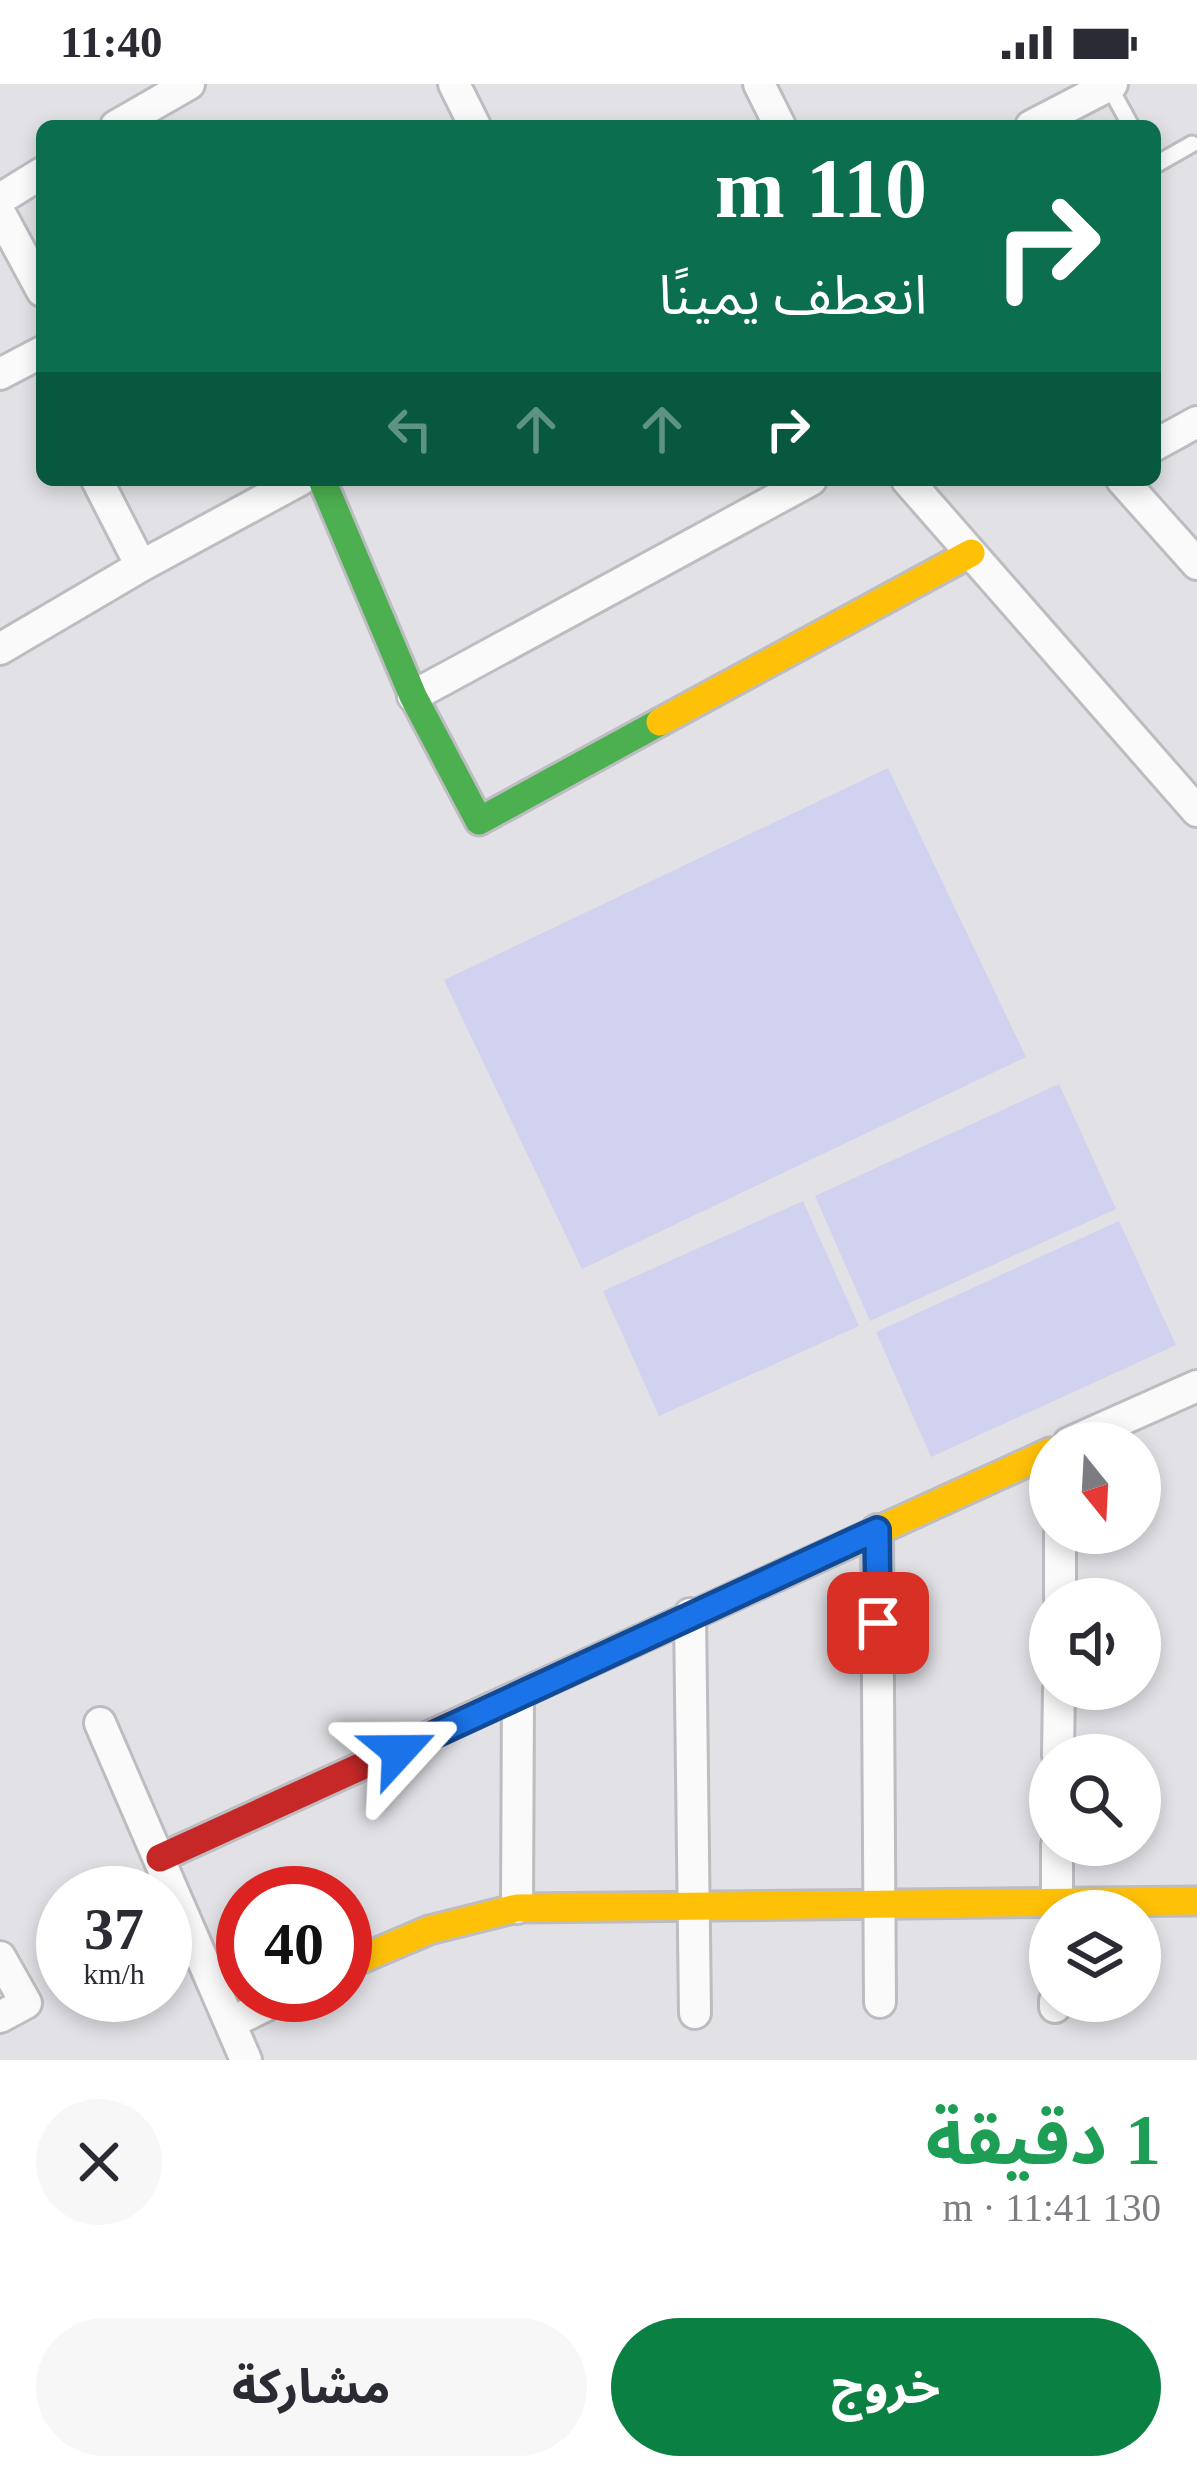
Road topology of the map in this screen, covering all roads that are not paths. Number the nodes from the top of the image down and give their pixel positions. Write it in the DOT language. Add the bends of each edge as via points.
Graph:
graph roads {
  1 [pos="189,84"];
  2 [pos="454,84"];
  3 [pos="759,84"];
  4 [pos="1110,85"];
  5 [pos="155,104"];
  6 [pos="127,120"];
  7 [pos="472,120"];
  8 [pos="777,120"];
  9 [pos="1043,120"];
  10 [pos="1128,120"];
  11 [pos="1192,144"];
  12 [pos="1161,162"];
  13 [pos="36,177"];
  14 [pos="0,199"];
  15 [pos="0,213"];
  16 [pos="36,279"];
  17 [pos="36,363"];
  18 [pos="0,374"];
  19 [pos="1197,422"];
  20 [pos="1161,442"];
  21 [pos="100,486"];
  22 [pos="289,486"];
  23 [pos="325,486"];
  24 [pos="800,486"];
  25 [pos="912,486"];
  26 [pos="1127,486"];
  27 [pos="971,553"];
  28 [pos="1197,564"];
  29 [pos="141,566"];
  30 [pos="0,649"];
  31 [pos="413,696"];
  32 [pos="1197,811"];
  33 [pos="1197,1386"];
  34 [pos="1116,1422"];
  35 [pos="1029,1461"];
  36 [pos="877,1530"];
  37 [pos="691,1614"];
  38 [pos="518,1697"];
  39 [pos="100,1723"];
  40 [pos="160,1858"];
  41 [pos="1197,1901"];
  42 [pos="879,1902"];
  43 [pos="1161,1902"];
  44 [pos="693,1905"];
  45 [pos="1029,1905"];
  46 [pos="517,1908"];
  47 [pos="372,1952"];
  48 [pos="0,1957"];
  49 [pos="880,2002"];
  50 [pos="694,2013"];
  51 [pos="0,2017"];
  52 [pos="234,2022"];
  53 [pos="230,2024"];
  54 [pos="247,2060"];
  1 -- 5 [label="street"];
  2 -- 7 [label="street"];
  3 -- 8 [label="street"];
  4 -- 9 [label="street"];
  4 -- 10 [label="lane"];
  5 -- 6 [label="street"];
  11 -- 12 [label="lane"];
  13 -- 14 [label="street"];
  15 -- 16 [label="street"];
  17 -- 18 [label="street"];
  19 -- 20 [label="street"];
  21 -- 29 [label="street"];
  22 -- 29 [label="street"];
  23 -- 31 [label="street"];
  24 -- 31 [label="street"];
  25 -- 27 [label="street"];
  26 -- 28 [label="street"];
  27 -- 31 [label="street" via="479,821"];
  27 -- 32 [label="street"];
  29 -- 30 [label="street"];
  33 -- 34 [label="street"];
  35 -- 36 [label="street"];
  36 -- 37 [label="street"];
  36 -- 42 [label="street"];
  37 -- 38 [label="street"];
  37 -- 44 [label="street"];
  38 -- 40 [label="street"];
  38 -- 46 [label="street"];
  39 -- 40 [label="street"];
  40 -- 53 [label="street"];
  41 -- 43 [label="street"];
  42 -- 44 [label="street"];
  42 -- 45 [label="street"];
  42 -- 49 [label="street"];
  44 -- 46 [label="street"];
  44 -- 50 [label="street"];
  46 -- 47 [label="street"];
  48 -- 51 [label="street" via="26,2003"];
  52 -- 53 [label="street"];
  53 -- 54 [label="street"];
}
